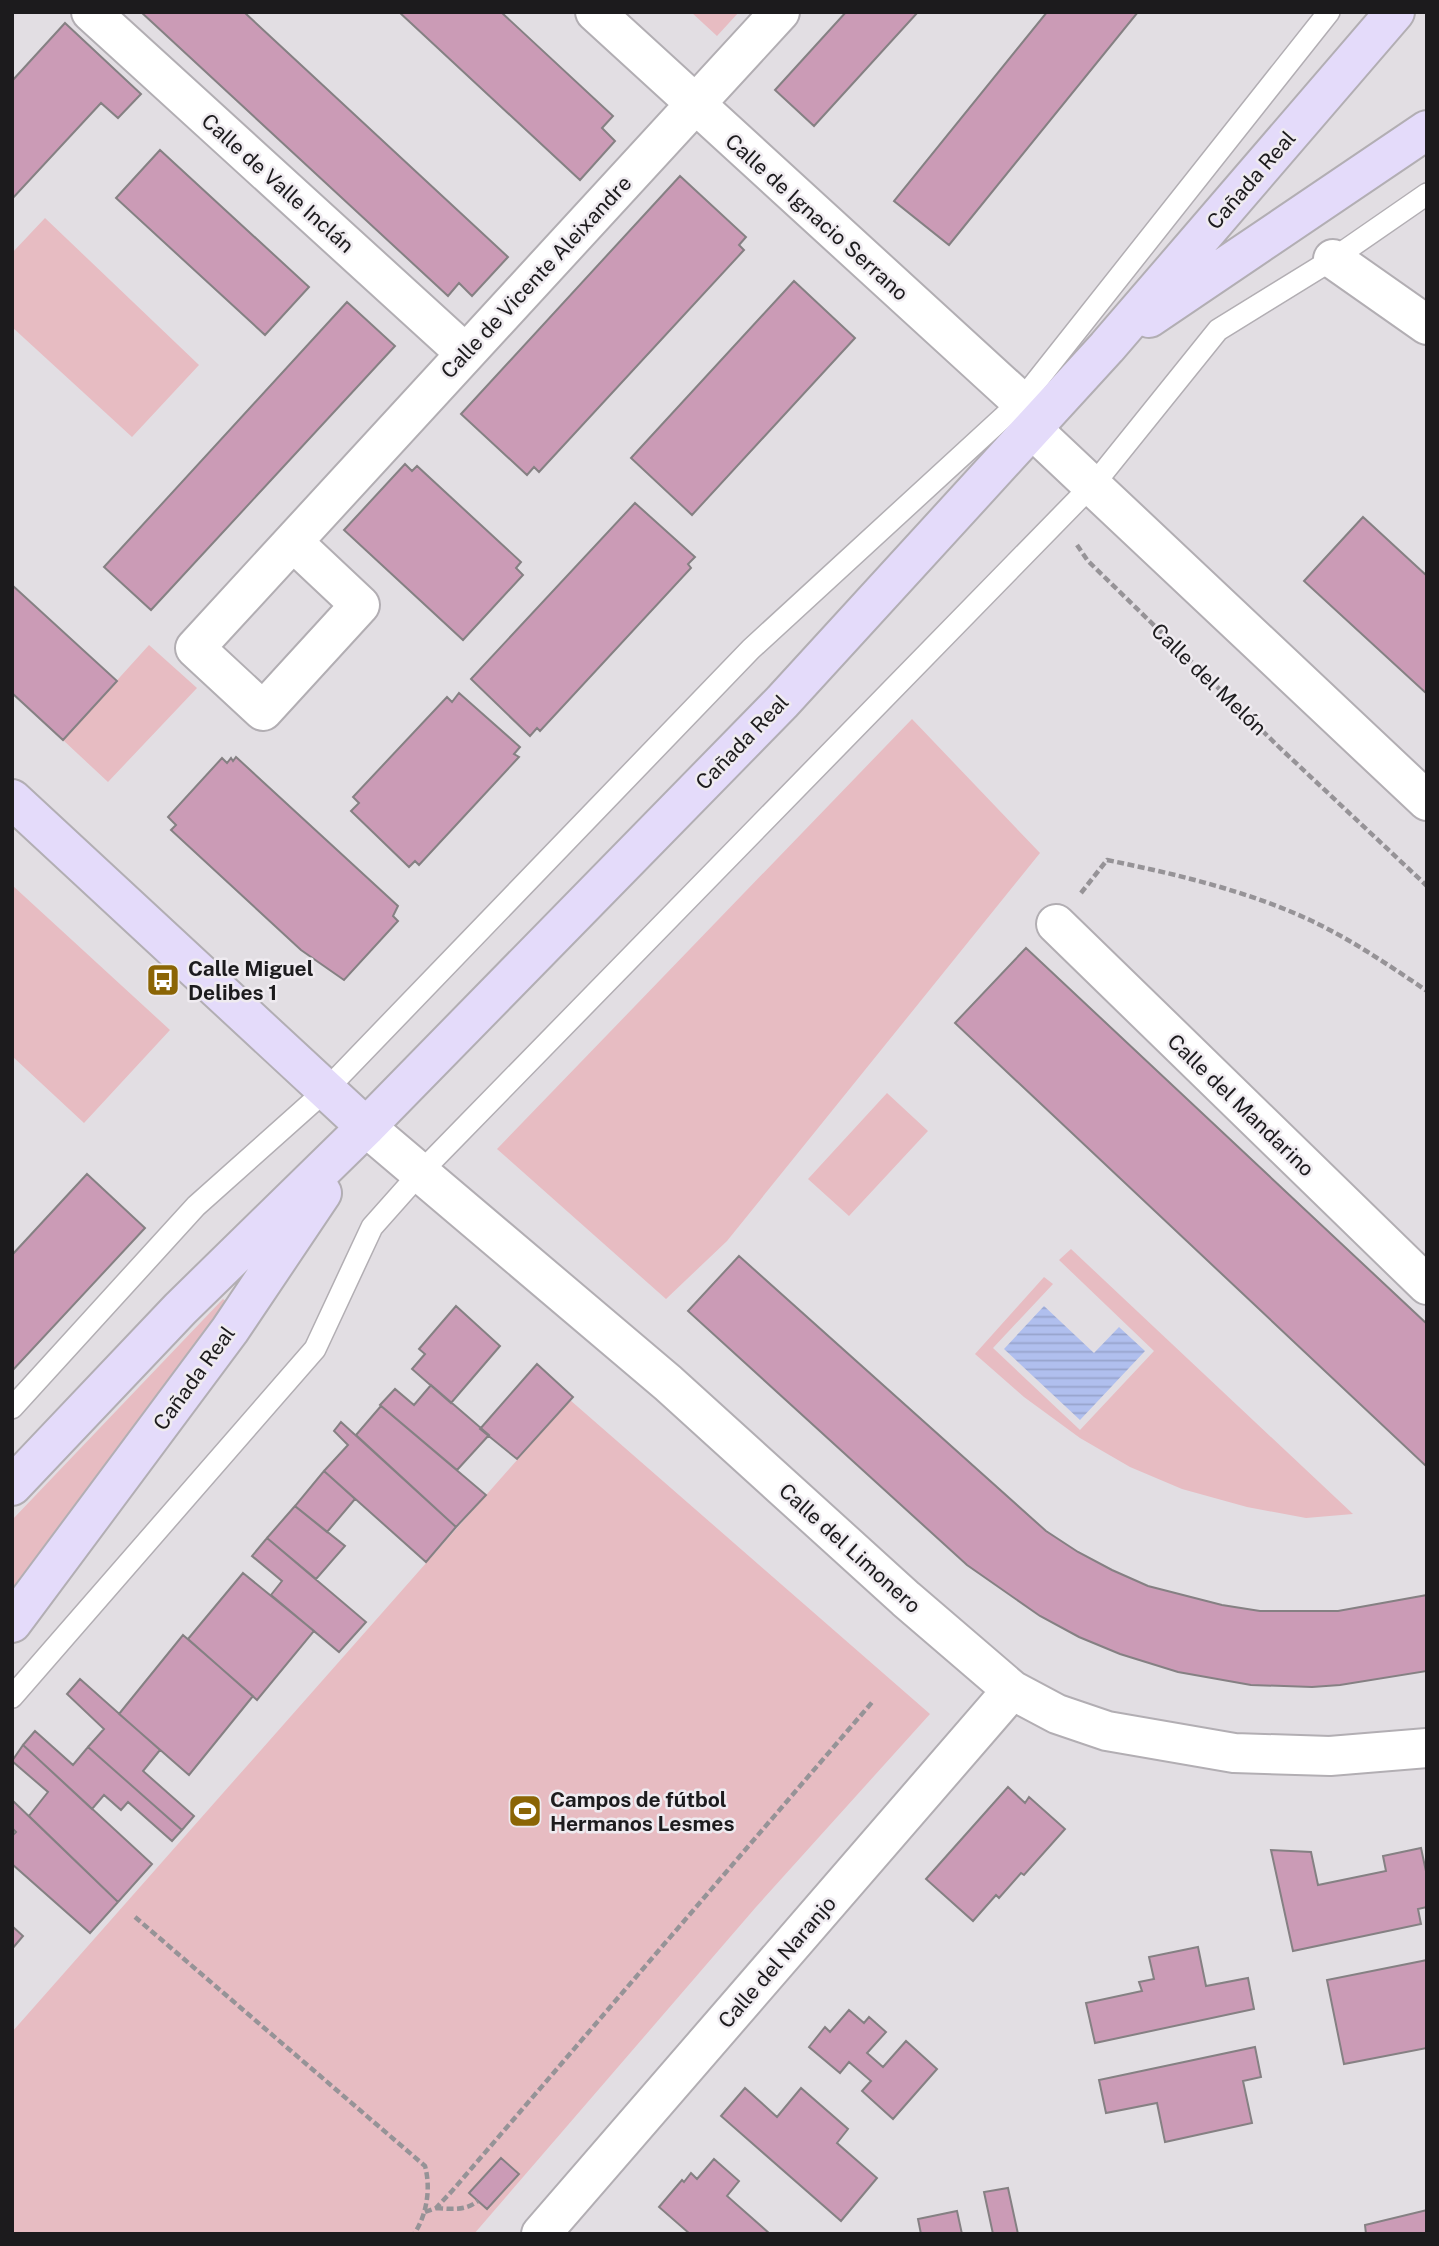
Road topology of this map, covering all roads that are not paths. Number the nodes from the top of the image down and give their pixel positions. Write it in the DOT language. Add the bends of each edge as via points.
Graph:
graph roads {
  1 [pos="91,12"];
  2 [pos="595,12"];
  3 [pos="780,12"];
  4 [pos="1329,12"];
  5 [pos="1395,12"];
  6 [pos="694,104"];
  7 [pos="1427,130"];
  8 [pos="1427,194"];
  9 [pos="1333,259"];
  10 [pos="1427,325"];
  11 [pos="1107,347"];
  12 [pos="465,353"];
  13 [pos="1031,417"];
  14 [pos="1091,485"];
  15 [pos="293,542"];
  16 [pos="12,799"];
  17 [pos="1427,801"];
  18 [pos="1056,924"];
  19 [pos="327,1090"];
  20 [pos="366,1127"];
  21 [pos="420,1173"];
  22 [pos="1427,1285"];
  23 [pos="12,1408"];
  24 [pos="12,1486"];
  25 [pos="12,1623"];
  26 [pos="1012,1690"];
  27 [pos="12,1697"];
  28 [pos="1427,1748"];
  29 [pos="541,2234"];
  1 -- 12 [label="street, Calle de Valle Inclán"];
  2 -- 6 [label="street, Calle de Ignacio Serrano"];
  3 -- 6 [label="street, Calle de Vicente Aleixandre"];
  4 -- 13 [label="lane"];
  5 -- 11 [label="street, Cañada Real"];
  6 -- 12 [label="street, Calle de Vicente Aleixandre"];
  6 -- 13 [label="street, Calle de Ignacio Serrano"];
  7 -- 11 [label="street, Cañada Real"];
  8 -- 9 [label="lane"];
  9 -- 10 [label="street"];
  9 -- 14 [label="lane" via="1218,330"];
  11 -- 13 [label="street, Cañada Real"];
  12 -- 15 [label="street, Calle de Vicente Aleixandre"];
  13 -- 14 [label="street"];
  13 -- 19 [label="lane" via="751,649"];
  13 -- 20 [label="street, Cañada Real" via="782,702"];
  14 -- 17 [label="street"];
  14 -- 21 [label="lane"];
  16 -- 19 [label="street"];
  18 -- 22 [label="street, Calle del Mandarino"];
  19 -- 20 [label="street"];
  19 -- 23 [label="lane" via="196,1206"];
  20 -- 21 [label="street, Calle del Limonero"];
  20 -- 24 [label="street, Cañada Real" via="180,1309"];
  20 -- 25 [label="street, Cañada Real" via="230,1331"];
  21 -- 26 [label="street, Calle del Limonero" via="668,1383"];
  21 -- 27 [label="lane" via="372,1227 315,1349"];
  26 -- 28 [label="street, Calle del Limonero" via="1057,1714 1107,1731 1234,1753 1330,1756"];
  26 -- 29 [label="street, Calle del Naranjo"];
}
